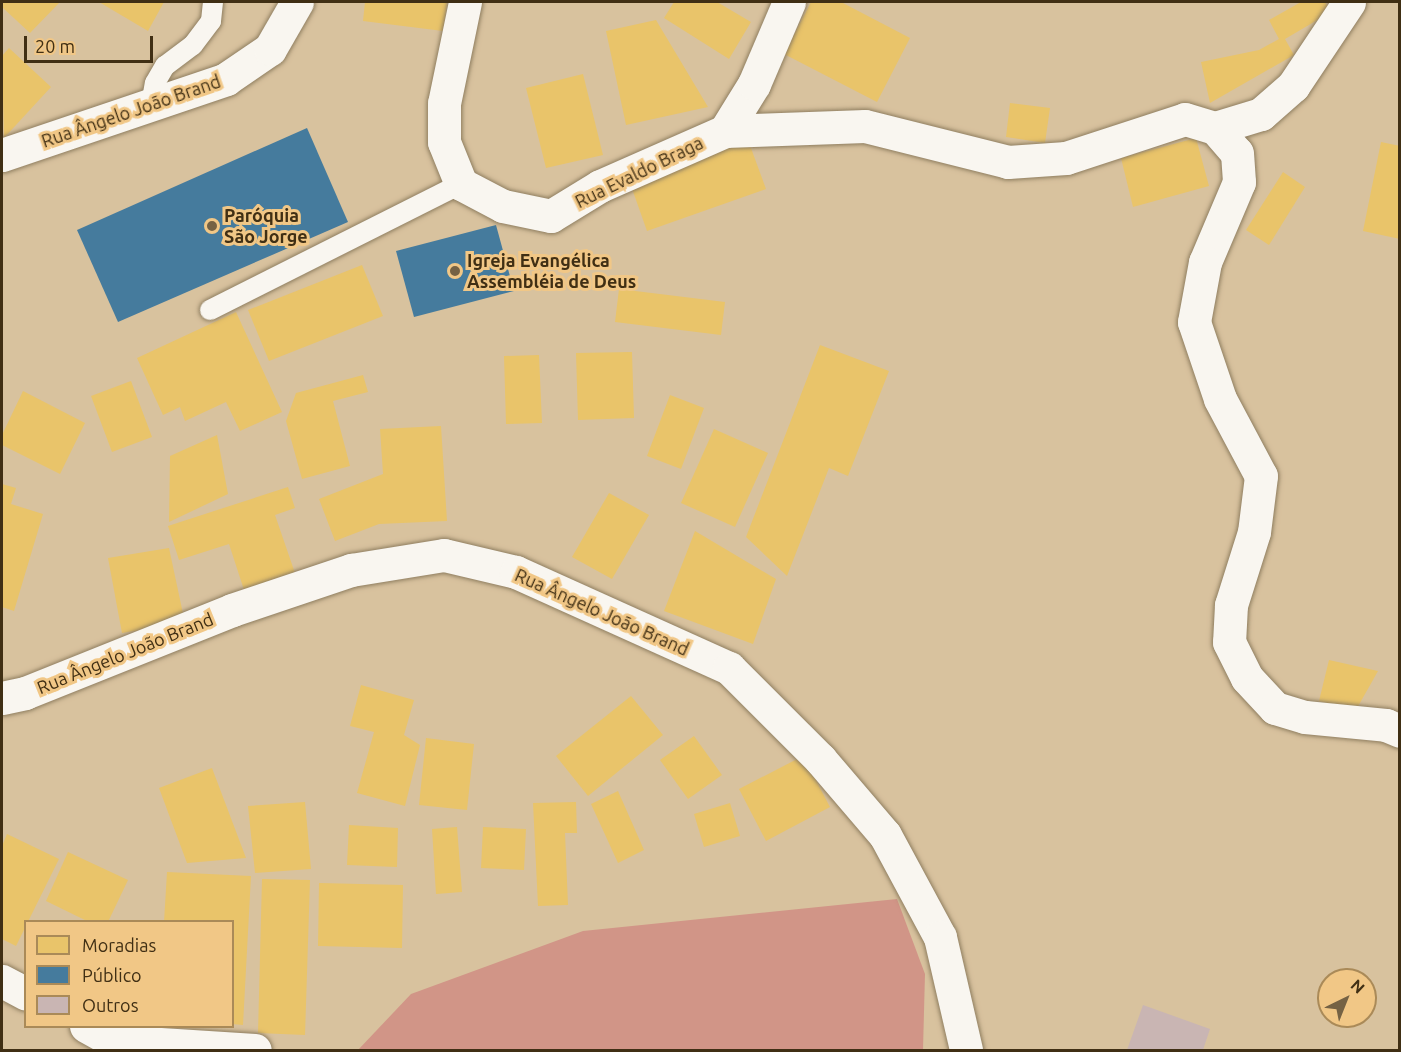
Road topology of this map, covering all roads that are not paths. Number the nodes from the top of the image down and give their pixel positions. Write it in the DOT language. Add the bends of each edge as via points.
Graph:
graph roads {
  1 [pos="213,2"];
  2 [pos="297,2"];
  3 [pos="465,2"];
  4 [pos="789,2"];
  5 [pos="1349,2"];
  6 [pos="150,105"];
  7 [pos="1215,128"];
  8 [pos="725,131"];
  9 [pos="2,155"];
  10 [pos="461,184"];
  11 [pos="210,310"];
  12 [pos="2,698"];
  13 [pos="1400,731"];
  14 [pos="2,981"];
  15 [pos="24,993"];
  16 [pos="90,1028"];
  17 [pos="255,1050"];
  18 [pos="966,1050"];
  1 -- 6 [label="lane" via="210,21 194,45 165,66 155,83"];
  2 -- 6 [label="street, Rua Ângelo João Brand" via="270,49 226,79"];
  3 -- 10 [label="street" via="444,103 444,142"];
  4 -- 8 [label="street, Rua Evaldo Braga" via="754,84"];
  5 -- 7 [label="street" via="1293,86 1261,114"];
  6 -- 9 [label="street, Rua Ângelo João Brand"];
  7 -- 8 [label="street" via="1185,119 1066,158 1008,162 865,126"];
  7 -- 13 [label="street" via="1237,153 1239,182 1205,262 1194,322 1220,399 1260,476 1254,532 1231,605 1228,642 1246,678 1275,708 1305,717 1386,725"];
  8 -- 10 [label="street, Rua Evaldo Braga" via="600,186 551,216 503,207"];
  10 -- 11 [label="lane"];
  12 -- 18 [label="street, Rua Ângelo João Brand" via="25,693 232,610 351,570 444,555 516,572 729,668 820,759 885,835 940,936"];
  14 -- 15 [label="street"];
  16 -- 17 [label="street" via="113,1041"];
}
